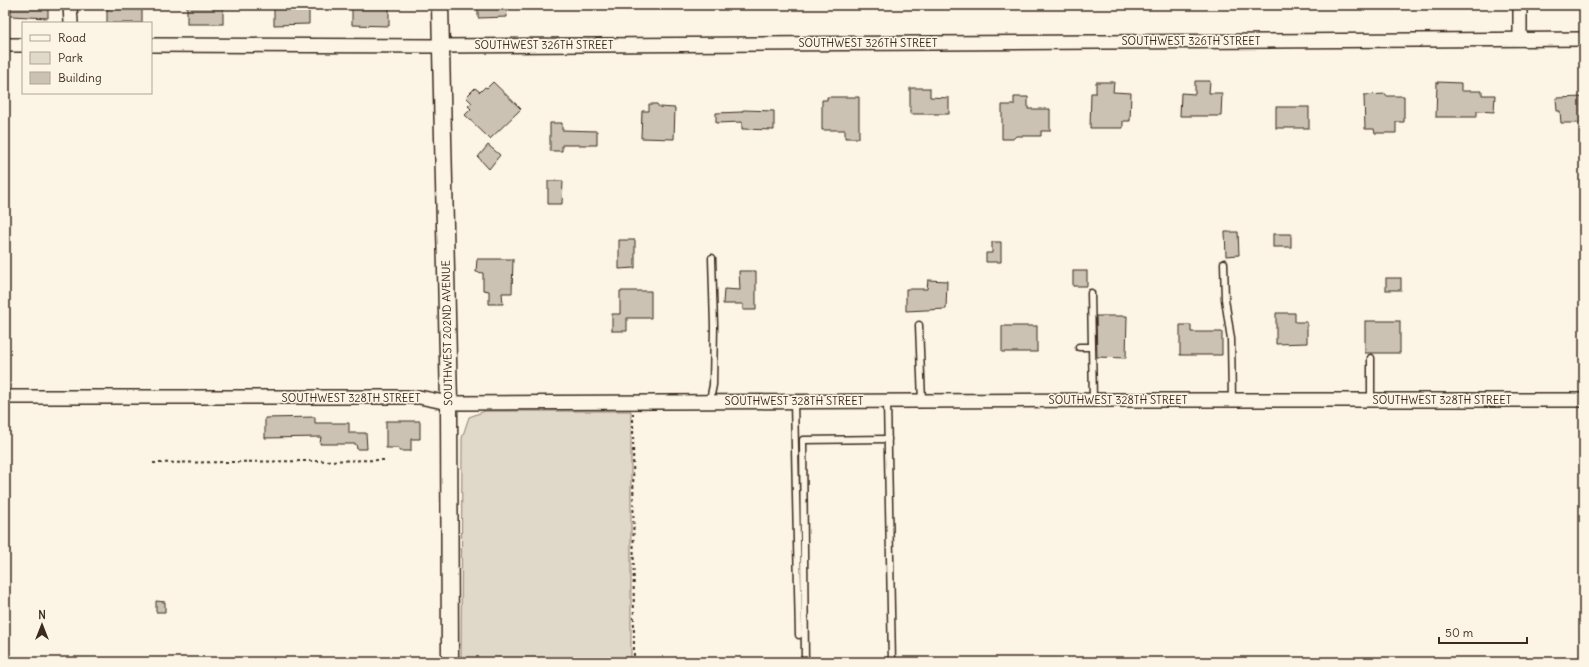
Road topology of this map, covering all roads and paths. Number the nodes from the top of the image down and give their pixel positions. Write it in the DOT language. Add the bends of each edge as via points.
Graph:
graph roads {
  1 [pos="70,5"];
  2 [pos="440,5"];
  3 [pos="1520,5"];
  4 [pos="71,22"];
  5 [pos="1520,39"];
  6 [pos="1584,39"];
  7 [pos="5,45"];
  8 [pos="22,45"];
  9 [pos="152,45"];
  10 [pos="441,46"];
  11 [pos="712,258"];
  12 [pos="1224,263"];
  13 [pos="1091,293"];
  14 [pos="919,325"];
  15 [pos="1079,347"];
  16 [pos="1092,347"];
  17 [pos="1371,358"];
  18 [pos="5,397"];
  19 [pos="1093,400"];
  20 [pos="1232,400"];
  21 [pos="1371,400"];
  22 [pos="1584,400"];
  23 [pos="794,401"];
  24 [pos="887,401"];
  25 [pos="922,401"];
  26 [pos="633,402"];
  27 [pos="706,402"];
  28 [pos="449,403"];
  29 [pos="888,439"];
  30 [pos="387,460"];
  31 [pos="153,462"];
  32 [pos="799,635"];
  33 [pos="450,662"];
  34 [pos="634,662"];
  35 [pos="805,662"];
  36 [pos="892,662"];
  1 -- 4 [label="street"];
  2 -- 10 [label="street, SOUTHWEST 202ND AVENUE"];
  3 -- 5 [label="street"];
  5 -- 6 [label="street, SOUTHWEST 326TH STREET"];
  5 -- 10 [label="street, SOUTHWEST 326TH STREET"];
  7 -- 8 [label="street"];
  9 -- 10 [label="street, SOUTHWEST 326TH STREET"];
  10 -- 28 [label="street, SOUTHWEST 202ND AVENUE"];
  11 -- 27 [label="lane" via="713,385"];
  12 -- 20 [label="lane" via="1225,299 1231,339"];
  13 -- 16 [label="lane"];
  14 -- 25 [label="lane"];
  15 -- 16 [label="lane"];
  16 -- 19 [label="lane"];
  17 -- 21 [label="lane"];
  18 -- 28 [label="street, SOUTHWEST 328TH STREET" via="418,397"];
  19 -- 20 [label="street, SOUTHWEST 328TH STREET"];
  19 -- 25 [label="street, SOUTHWEST 328TH STREET"];
  20 -- 21 [label="street, SOUTHWEST 328TH STREET"];
  21 -- 22 [label="street, SOUTHWEST 328TH STREET"];
  23 -- 24 [label="street, SOUTHWEST 328TH STREET"];
  23 -- 27 [label="street, SOUTHWEST 328TH STREET"];
  23 -- 32 [label="lane"];
  24 -- 25 [label="street, SOUTHWEST 328TH STREET"];
  24 -- 29 [label="lane"];
  26 -- 27 [label="street, SOUTHWEST 328TH STREET"];
  26 -- 28 [label="street, SOUTHWEST 328TH STREET"];
  26 -- 34 [label="path"];
  28 -- 33 [label="street, SOUTHWEST 202ND AVENUE"];
  29 -- 35 [label="lane" via="803,440"];
  29 -- 36 [label="lane"];
  30 -- 31 [label="path"];
}
